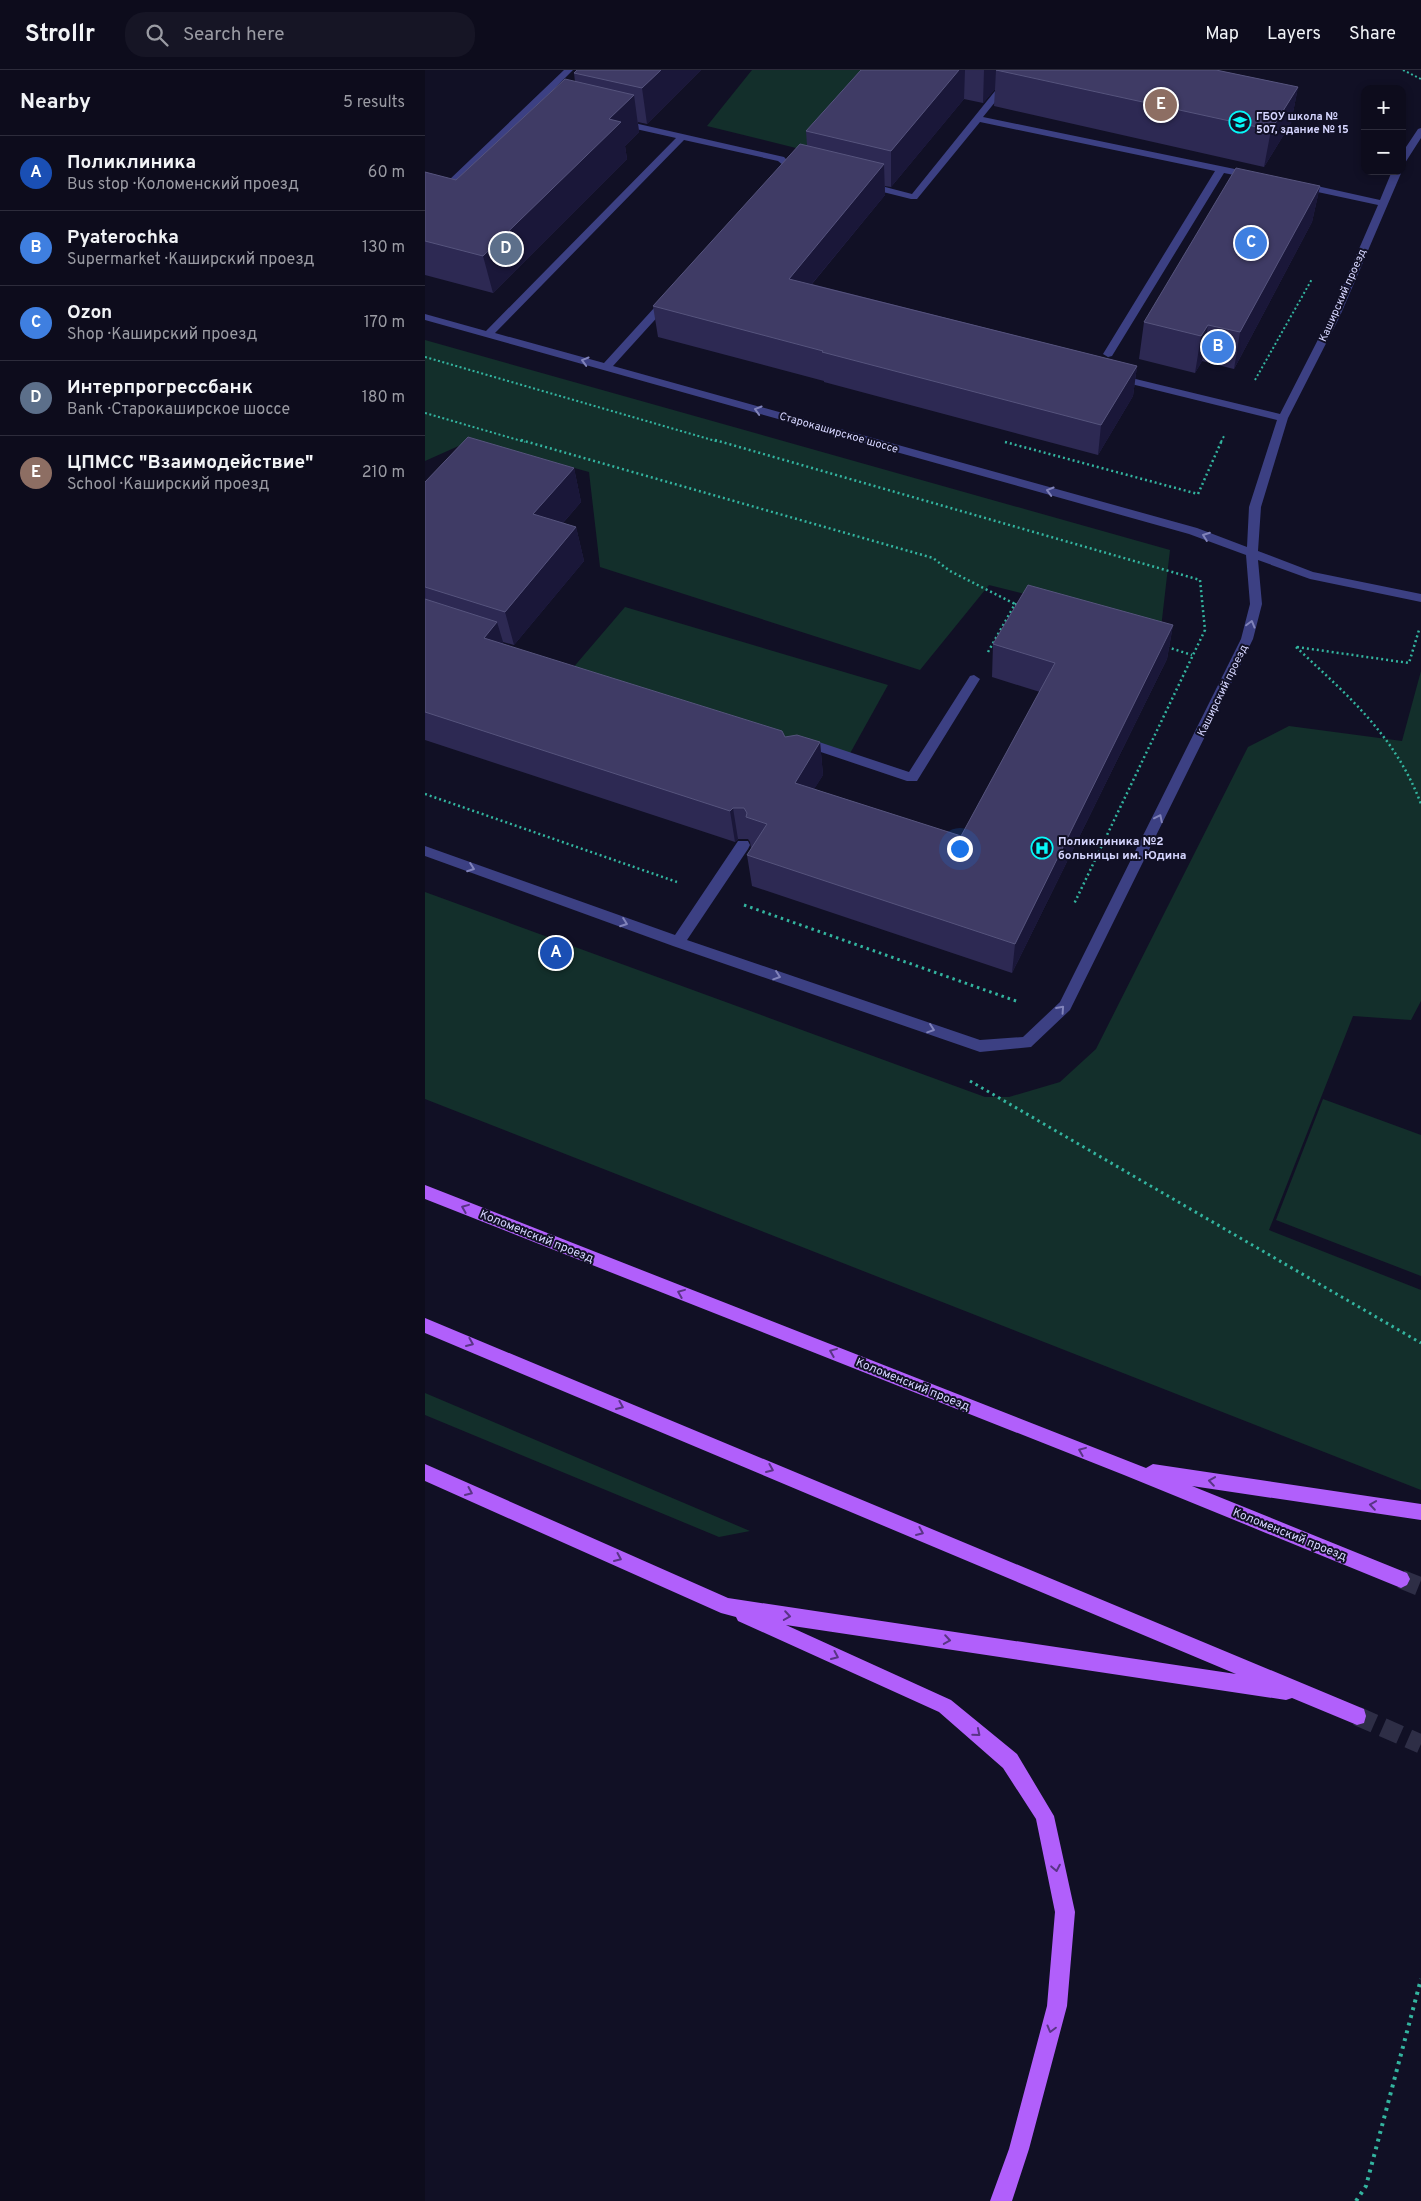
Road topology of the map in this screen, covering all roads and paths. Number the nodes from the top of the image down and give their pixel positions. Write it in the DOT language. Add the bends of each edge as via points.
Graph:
graph roads {
  1 [pos="569,70"];
  2 [pos="1017,70"];
  3 [pos="1403,70"];
  4 [pos="1421,79"];
  5 [pos="534,103"];
  6 [pos="571,111"];
  7 [pos="978,119"];
  8 [pos="608,120"];
  9 [pos="1421,131"];
  10 [pos="682,136"];
  11 [pos="1406,155"];
  12 [pos="1221,169"];
  13 [pos="790,170"];
  14 [pos="1395,175"];
  15 [pos="1267,179"];
  16 [pos="857,183"];
  17 [pos="1285,183"];
  18 [pos="1383,203"];
  19 [pos="425,208"];
  20 [pos="1314,275"];
  21 [pos="676,291"];
  22 [pos="425,317"];
  23 [pos="488,335"];
  24 [pos="1108,354"];
  25 [pos="425,357"];
  26 [pos="606,367"];
  27 [pos="1102,374"];
  28 [pos="1237,407"];
  29 [pos="425,413"];
  30 [pos="1283,418"];
  31 [pos="1198,494"];
  32 [pos="1252,552"];
  33 [pos="1421,598"];
  34 [pos="1015,604"];
  35 [pos="1024,607"];
  36 [pos="1421,625"];
  37 [pos="993,643"];
  38 [pos="1164,647"];
  39 [pos="1192,655"];
  40 [pos="974,679"];
  41 [pos="802,744"];
  42 [pos="425,794"];
  43 [pos="1421,804"];
  44 [pos="743,845"];
  45 [pos="425,851"];
  46 [pos="711,894"];
  47 [pos="1073,906"];
  48 [pos="678,942"];
  49 [pos="1026,1004"];
  50 [pos="966,1078"];
  51 [pos="425,1192"];
  52 [pos="425,1325"];
  53 [pos="1421,1343"];
  54 [pos="1127,1468"];
  55 [pos="425,1472"];
  56 [pos="1421,1512"];
  57 [pos="1401,1579"];
  58 [pos="727,1607"];
  59 [pos="1309,1694"];
  60 [pos="1357,1716"];
  61 [pos="1421,1979"];
  62 [pos="1001,2201"];
  63 [pos="1356,2201"];
  1 -- 5 [label="street"];
  2 -- 7 [label="street"];
  3 -- 4 [label="path"];
  5 -- 6 [label="street"];
  5 -- 19 [label="street"];
  7 -- 12 [label="street"];
  7 -- 16 [label="street" via="914,197"];
  8 -- 10 [label="street"];
  9 -- 11 [label="street"];
  10 -- 13 [label="street" via="781,159"];
  10 -- 23 [label="street"];
  12 -- 15 [label="street"];
  12 -- 24 [label="street"];
  14 -- 18 [label="street, Каширский проезд"];
  17 -- 18 [label="street"];
  18 -- 30 [label="street, Каширский проезд" via="1335,316"];
  20 -- 28 [label="path"];
  21 -- 26 [label="street"];
  22 -- 23 [label="street, Старокаширское шоссе"];
  26 -- 23 [label="street, Старокаширское шоссе, one-way"];
  25 -- 39 [label="path" via="1200,580 1205,630"];
  32 -- 26 [label="street, Старокаширское шоссе, one-way" via="1193,531"];
  27 -- 28 [label="street"];
  28 -- 30 [label="street"];
  28 -- 31 [label="path"];
  29 -- 34 [label="path" via="933,558 949,571"];
  30 -- 32 [label="street, Каширский проезд" via="1255,507"];
  32 -- 33 [label="street, Старокаширское шоссе" via="1310,575"];
  48 -- 32 [label="street, Каширский проезд, one-way" via="980,1046 1026,1043 1065,1006 1247,639 1256,604"];
  34 -- 35 [label="path"];
  34 -- 37 [label="path"];
  36 -- 43 [label="path" via="1409,663 1296,647 1375,723 1415,782"];
  38 -- 39 [label="path"];
  39 -- 47 [label="path"];
  40 -- 41 [label="street" via="912,778"];
  42 -- 46 [label="path"];
  44 -- 46 [label="street"];
  45 -- 48 [label="street, one-way"];
  46 -- 48 [label="street"];
  46 -- 49 [label="path"];
  50 -- 53 [label="path"];
  54 -- 51 [label="main road, Коломенский проезд, one-way"];
  52 -- 59 [label="main road, one-way"];
  56 -- 54 [label="main road, one-way"];
  54 -- 57 [label="main road, Коломенский проезд"];
  55 -- 58 [label="main road, one-way"];
  58 -- 59 [label="main road, one-way"];
  58 -- 62 [label="main road, one-way" via="945,1706 1010,1761 1045,1816 1065,1912 1057,2006 1019,2149"];
  59 -- 60 [label="main road"];
  61 -- 63 [label="path" via="1366,2186"];
}
